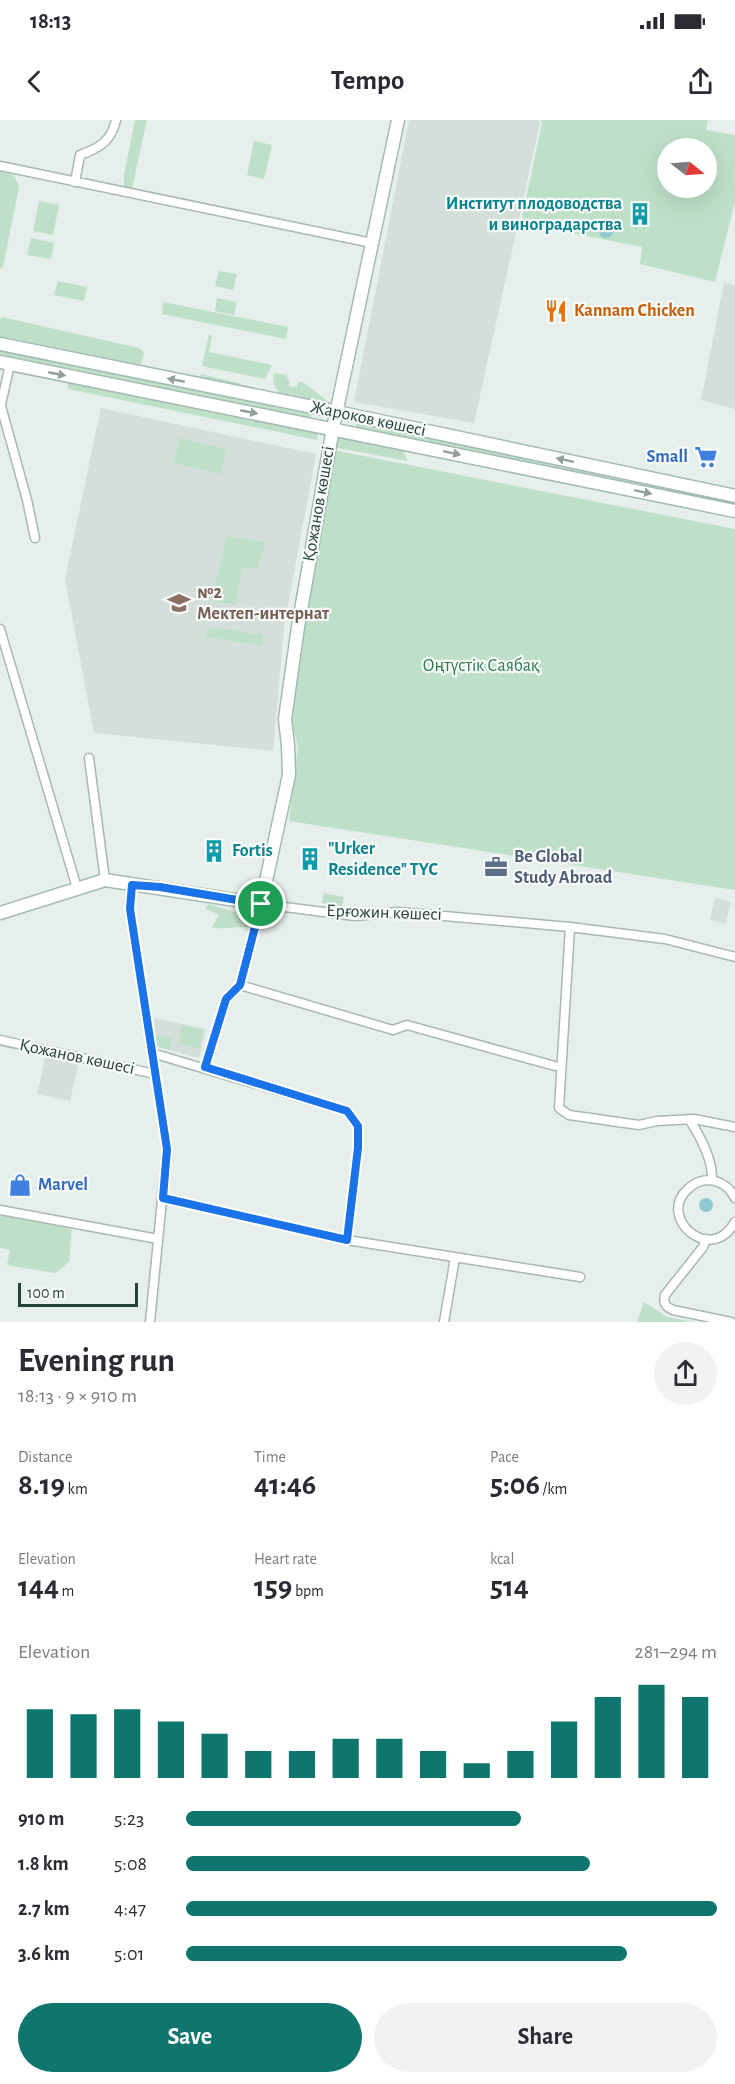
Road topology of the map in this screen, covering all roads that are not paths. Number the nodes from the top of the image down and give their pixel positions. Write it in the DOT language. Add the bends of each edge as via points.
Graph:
graph roads {
  1 [pos="116,120"];
  2 [pos="398,120"];
  3 [pos="0,166"];
  4 [pos="75,182"];
  5 [pos="372,243"];
  6 [pos="0,344"];
  7 [pos="5,363"];
  8 [pos="1,408"];
  9 [pos="336,412"];
  10 [pos="333,428"];
  11 [pos="730,495"];
  12 [pos="722,508"];
  13 [pos="735,511"];
  14 [pos="35,538"];
  15 [pos="0,629"];
  16 [pos="89,758"];
  17 [pos="105,880"];
  18 [pos="132,885"];
  19 [pos="77,888"];
  20 [pos="261,904"];
  21 [pos="0,912"];
  22 [pos="570,927"];
  23 [pos="735,957"];
  24 [pos="240,985"];
  25 [pos="0,1040"];
  26 [pos="152,1053"];
  27 [pos="555,1066"];
  28 [pos="205,1067"];
  29 [pos="155,1074"];
  30 [pos="689,1119"];
  31 [pos="735,1128"];
  32 [pos="712,1180"];
  33 [pos="163,1198"];
  34 [pos="735,1198"];
  35 [pos="0,1210"];
  36 [pos="735,1221"];
  37 [pos="732,1229"];
  38 [pos="158,1239"];
  39 [pos="706,1239"];
  40 [pos="347,1240"];
  41 [pos="455,1258"];
  42 [pos="580,1277"];
  43 [pos="150,1322"];
  44 [pos="444,1322"];
  45 [pos="731,1322"];
  1 -- 4 [label="street" via="105,144 80,155"];
  2 -- 5 [label="main road"];
  3 -- 4 [label="street"];
  4 -- 5 [label="street"];
  5 -- 9 [label="main road"];
  9 -- 6 [label="main road, Жароков көшесі, one-way"];
  7 -- 8 [label="street"];
  7 -- 10 [label="main road, Жароков көшесі, one-way"];
  8 -- 14 [label="street"];
  9 -- 10 [label="main road, Қожанов көшесі"];
  11 -- 9 [label="main road, Жароков көшесі, one-way"];
  10 -- 12 [label="main road, Жароков көшесі, one-way"];
  10 -- 20 [label="main road, Қожанов көшесі" via="285,719 289,775"];
  11 -- 12 [label="main road"];
  12 -- 13 [label="main road, Жароков көшесі"];
  15 -- 19 [label="street"];
  16 -- 17 [label="street"];
  17 -- 18 [label="main road, Ерғожин көшесі"];
  17 -- 19 [label="main road, Ерғожин көшесі"];
  18 -- 20 [label="main road, Ерғожин көшесі"];
  18 -- 26 [label="street" via="130,909"];
  19 -- 21 [label="main road, Ерғожин көшесі"];
  20 -- 22 [label="street, Ерғожин көшесі" via="355,916 398,912"];
  20 -- 24 [label="street, Қожанов көшесі"];
  22 -- 23 [label="street, Ерғожин көшесі" via="665,939"];
  22 -- 30 [label="street" via="559,1108 569,1115 639,1125"];
  24 -- 27 [label="street" via="393,1030 407,1025"];
  24 -- 28 [label="street, Қожанов көшесі" via="226,999"];
  25 -- 29 [label="street, Қожанов көшесі"];
  26 -- 28 [label="street"];
  26 -- 29 [label="street"];
  28 -- 40 [label="street" via="347,1111 358,1126"];
  29 -- 33 [label="street" via="167,1149"];
  30 -- 31 [label="street"];
  30 -- 32 [label="street" via="703,1145"];
  32 -- 34 [label="street" via="727,1187"];
  32 -- 39 [label="street" via="694,1184 679,1203 684,1227 696,1237"];
  33 -- 38 [label="street"];
  33 -- 40 [label="street"];
  35 -- 38 [label="street"];
  36 -- 37 [label="street"];
  37 -- 39 [label="street"];
  38 -- 43 [label="street"];
  39 -- 45 [label="street" via="664,1301 673,1310"];
  40 -- 41 [label="street"];
  41 -- 42 [label="street"];
  41 -- 44 [label="street"];
}
